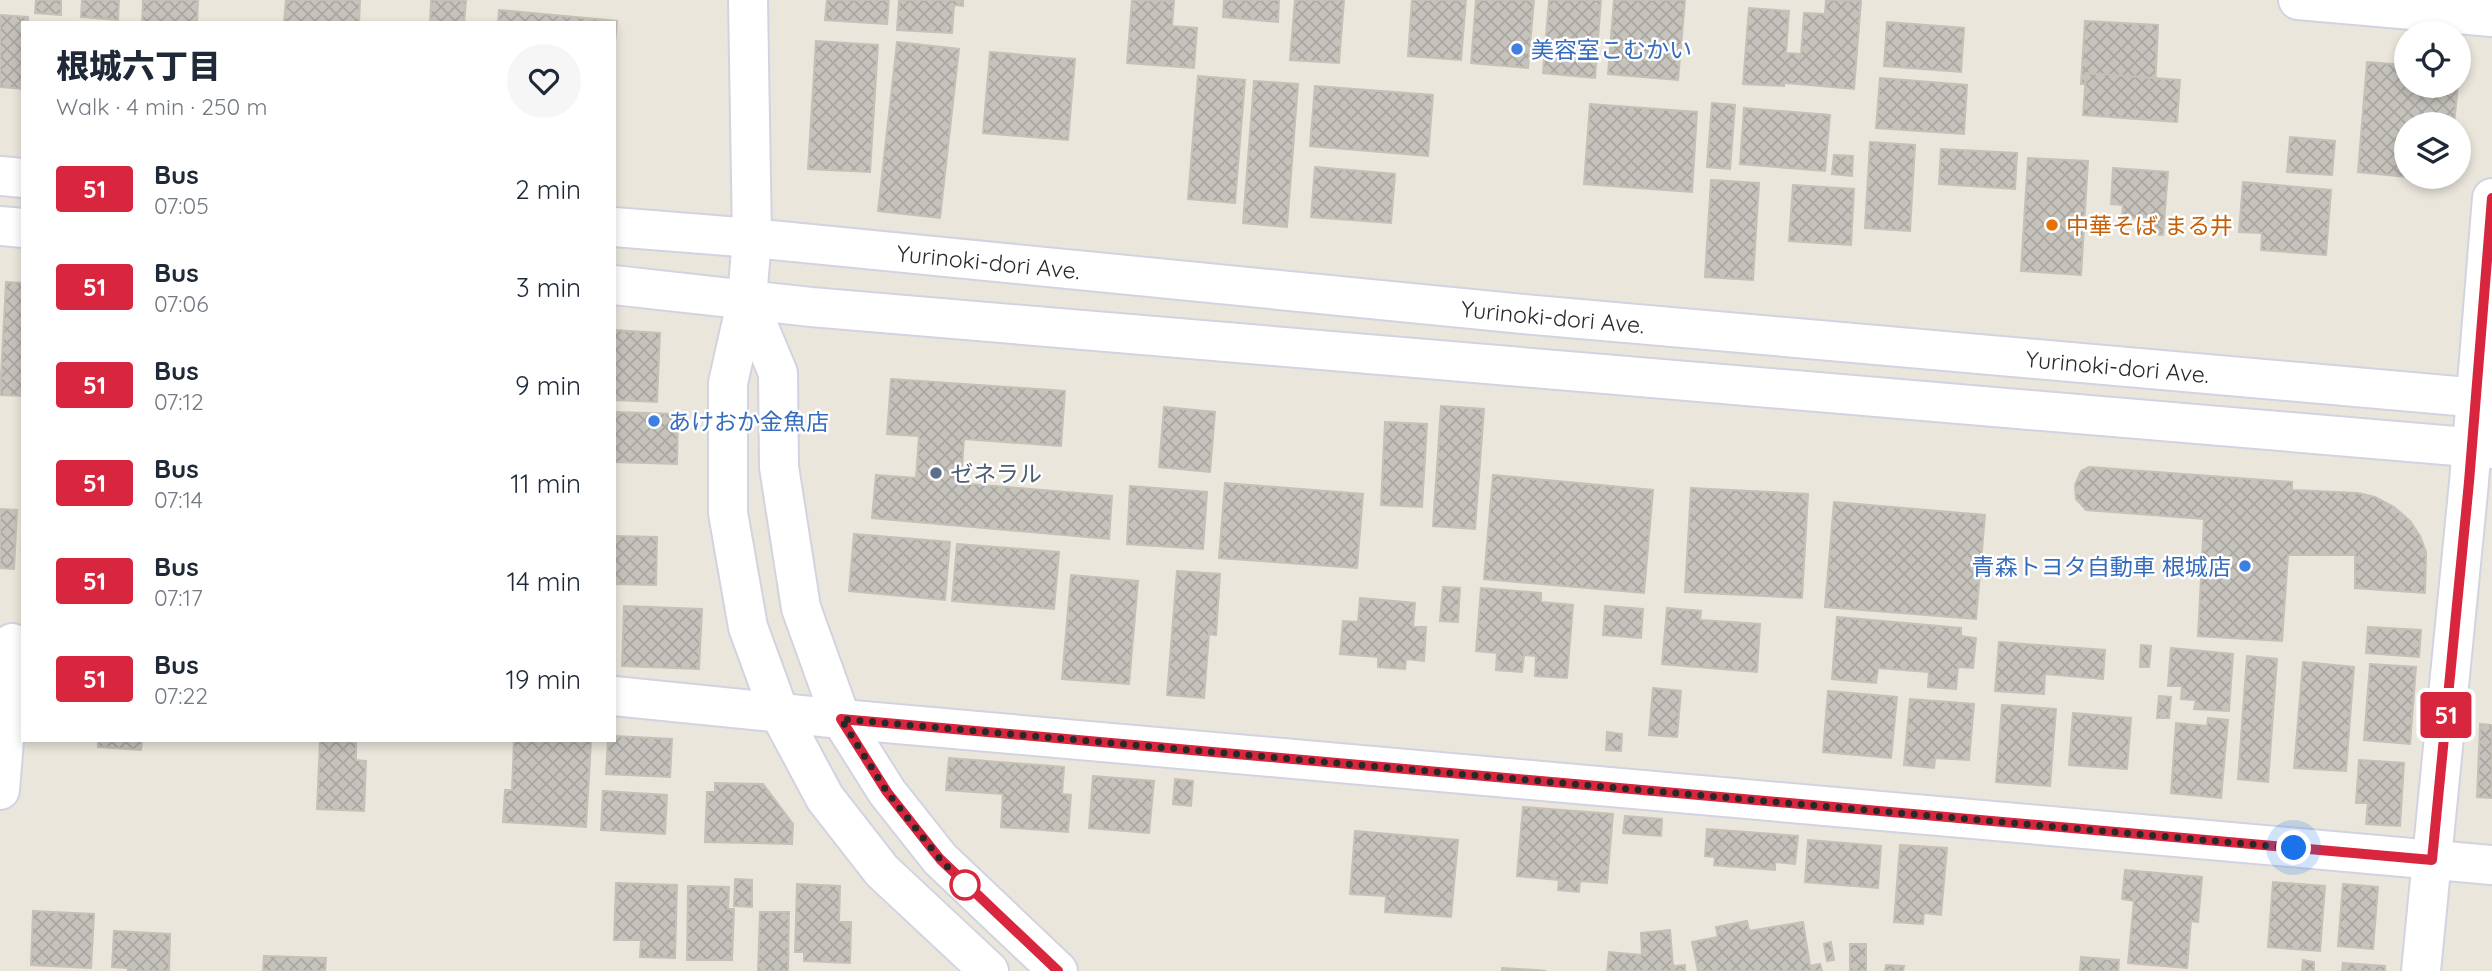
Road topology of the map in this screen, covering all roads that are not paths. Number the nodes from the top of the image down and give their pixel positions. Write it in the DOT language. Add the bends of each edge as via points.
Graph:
graph roads {
  1 [pos="748,0"];
  2 [pos="2298,0"];
  3 [pos="2492,18"];
  4 [pos="0,176"];
  5 [pos="21,178"];
  6 [pos="2492,198"];
  7 [pos="0,226"];
  8 [pos="616,227"];
  9 [pos="21,228"];
  10 [pos="751,238"];
  11 [pos="616,285"];
  12 [pos="747,299"];
  13 [pos="2483,398"];
  14 [pos="2482,448"];
  15 [pos="12,643"];
  16 [pos="616,696"];
  17 [pos="779,712"];
  18 [pos="841,719"];
  19 [pos="0,790"];
  20 [pos="2432,860"];
  21 [pos="2492,865"];
  22 [pos="989,971"];
  23 [pos="1058,971"];
  24 [pos="2421,971"];
  1 -- 10 [label="street"];
  2 -- 3 [label="street"];
  4 -- 5 [label="street"];
  6 -- 13 [label="street"];
  7 -- 9 [label="street"];
  8 -- 10 [label="street, Yurinoki-dori Ave."];
  10 -- 12 [label="street"];
  10 -- 13 [label="street, Yurinoki-dori Ave." via="1523,314"];
  11 -- 12 [label="street"];
  12 -- 14 [label="street"];
  12 -- 17 [label="street" via="728,383 728,513 748,627"];
  12 -- 18 [label="street" via="778,373 779,467 801,608"];
  13 -- 14 [label="street"];
  14 -- 20 [label="street"];
  15 -- 19 [label="street"];
  16 -- 17 [label="street"];
  17 -- 18 [label="street"];
  17 -- 22 [label="street" via="825,797 883,871"];
  18 -- 20 [label="street"];
  18 -- 23 [label="street" via="887,792 940,859"];
  20 -- 21 [label="street"];
  20 -- 24 [label="street"];
}
